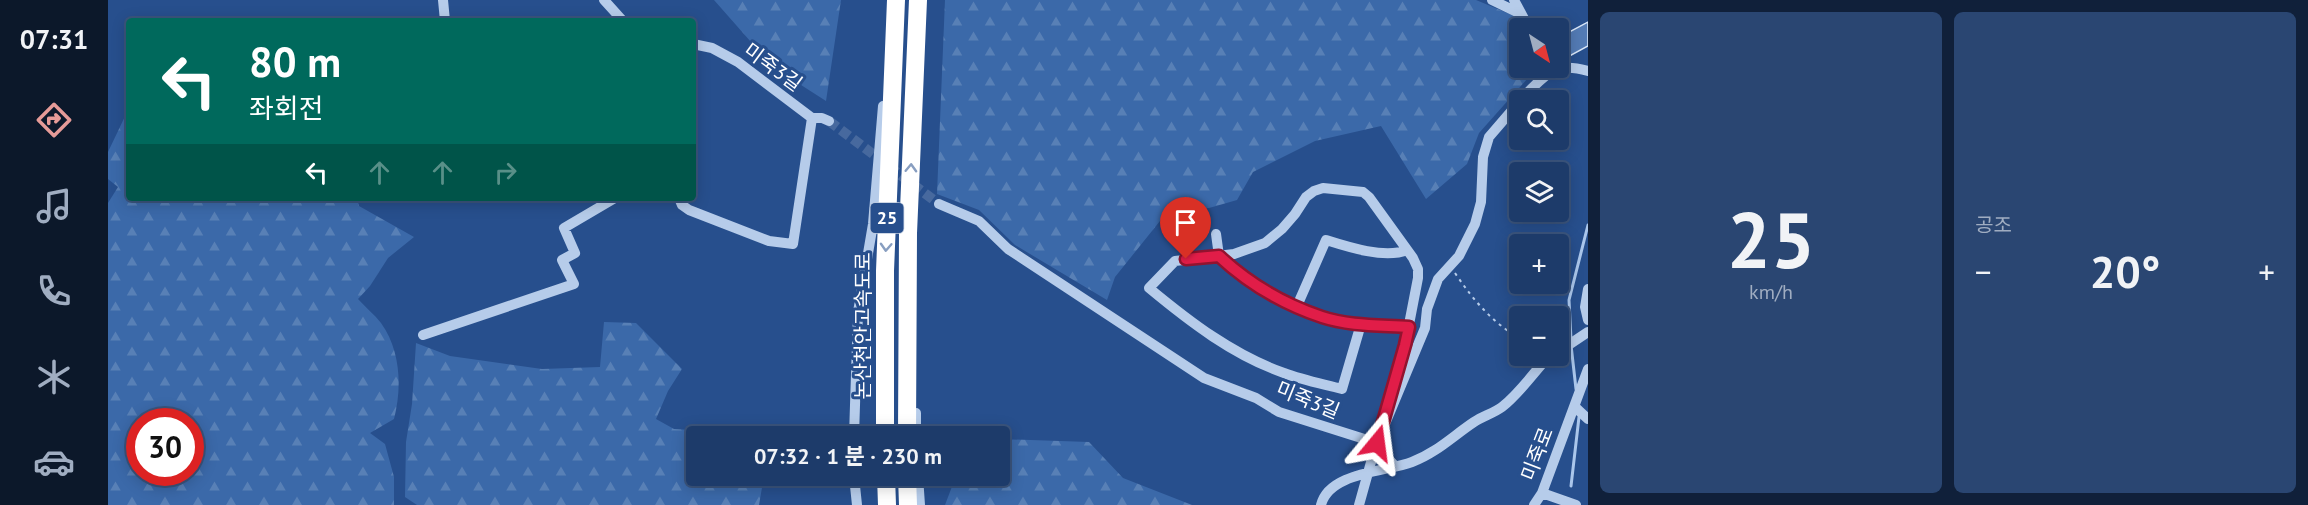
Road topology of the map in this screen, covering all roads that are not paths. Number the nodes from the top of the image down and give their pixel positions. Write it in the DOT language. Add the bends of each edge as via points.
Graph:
graph roads {
  1 [pos="443,0"];
  2 [pos="604,0"];
  3 [pos="896,0"];
  4 [pos="918,0"];
  5 [pos="1492,0"];
  6 [pos="1514,0"];
  7 [pos="1521,14"];
  8 [pos="445,18"];
  9 [pos="620,18"];
  10 [pos="1523,18"];
  11 [pos="696,45"];
  12 [pos="1569,67"];
  13 [pos="1588,71"];
  14 [pos="894,72"];
  15 [pos="1544,78"];
  16 [pos="1531,90"];
  17 [pos="1509,114"];
  18 [pos="812,118"];
  19 [pos="829,121"];
  20 [pos="610,201"];
  21 [pos="680,201"];
  22 [pos="939,204"];
  23 [pos="1216,234"];
  24 [pos="1407,250"];
  25 [pos="1219,256"];
  26 [pos="1588,289"];
  27 [pos="1297,306"];
  28 [pos="1588,320"];
  29 [pos="1361,324"];
  30 [pos="1409,327"];
  31 [pos="907,333"];
  32 [pos="1585,334"];
  33 [pos="423,335"];
  34 [pos="1569,345"];
  35 [pos="1540,366"];
  36 [pos="1588,369"];
  37 [pos="1573,412"];
  38 [pos="1586,418"];
  39 [pos="854,426"];
  40 [pos="885,426"];
  41 [pos="907,426"];
  42 [pos="916,426"];
  43 [pos="1376,444"];
  44 [pos="1395,466"];
  45 [pos="1368,472"];
  46 [pos="855,486"];
  47 [pos="886,486"];
  48 [pos="908,486"];
  49 [pos="919,486"];
  50 [pos="1542,493"];
  51 [pos="856,505"];
  52 [pos="886,505"];
  53 [pos="908,505"];
  54 [pos="920,505"];
  55 [pos="1322,505"];
  56 [pos="1359,505"];
  57 [pos="1534,505"];
  58 [pos="1553,505"];
  59 [pos="1576,505"];
  1 -- 8 [label="street"];
  2 -- 9 [label="street"];
  3 -- 14 [label="highway, 논산천안고속도로 / 25"];
  31 -- 4 [label="highway, 25, one-way"];
  5 -- 7 [label="street"];
  6 -- 7 [label="street"];
  7 -- 10 [label="street"];
  11 -- 18 [label="street, 미죽3길" via="712,48 738,62"];
  12 -- 13 [label="street"];
  14 -- 39 [label="street" via="885,87 873,224 858,312"];
  14 -- 40 [label="highway, 논산천안고속도로 / 25, one-way" via="885,271"];
  15 -- 16 [label="street"];
  17 -- 43 [label="street" via="1489,137 1475,224 1459,256 1438,279 1425,328"];
  18 -- 19 [label="street, 미죽3길"];
  18 -- 21 [label="street" via="793,244 769,241 689,210"];
  20 -- 33 [label="street" via="564,228 575,254 562,260 574,284"];
  22 -- 43 [label="street, 미죽3길" via="979,220 1008,249 1204,378 1256,398 1279,412"];
  23 -- 25 [label="street"];
  24 -- 25 [label="street" via="1363,192 1323,188 1306,197 1289,222 1265,243"];
  24 -- 27 [label="street" via="1399,254 1359,250 1326,240"];
  24 -- 30 [label="street" via="1418,269"];
  25 -- 27 [label="street" via="1250,282"];
  25 -- 29 [label="street" via="1175,261 1149,288 1188,320 1243,354 1283,373 1342,389"];
  26 -- 28 [label="street"];
  27 -- 29 [label="street" via="1323,317"];
  29 -- 30 [label="street"];
  30 -- 43 [label="street"];
  31 -- 41 [label="highway, 25"];
  31 -- 42 [label="street" via="915,354"];
  32 -- 34 [label="street"];
  35 -- 44 [label="street" via="1501,408 1475,421 1435,451"];
  36 -- 37 [label="street, 미죽로"];
  37 -- 38 [label="street"];
  37 -- 50 [label="street, 미죽로"];
  43 -- 44 [label="street"];
  43 -- 45 [label="street"];
  44 -- 45 [label="street"];
  45 -- 55 [label="street" via="1331,487"];
  45 -- 56 [label="street"];
  46 -- 51 [label="street"];
  47 -- 52 [label="highway"];
  48 -- 53 [label="highway"];
  49 -- 54 [label="street"];
  50 -- 57 [label="street, 미죽로"];
  50 -- 58 [label="street"];
  50 -- 59 [label="street"];
}
